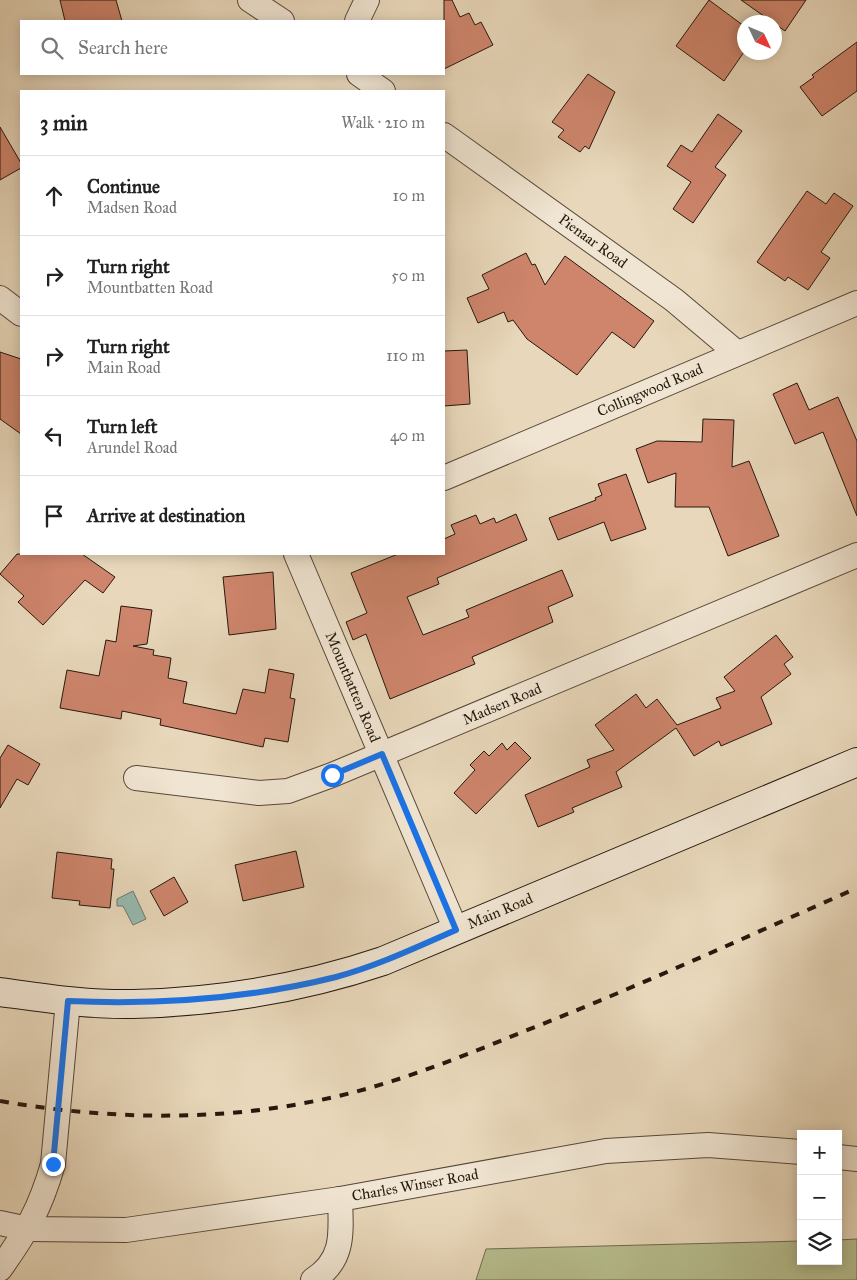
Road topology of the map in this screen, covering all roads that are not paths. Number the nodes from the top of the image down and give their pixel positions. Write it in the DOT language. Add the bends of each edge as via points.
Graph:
graph roads {
  1 [pos="250,0"];
  2 [pos="367,0"];
  3 [pos="280,20"];
  4 [pos="357,20"];
  5 [pos="360,75"];
  6 [pos="382,90"];
  7 [pos="445,136"];
  8 [pos="0,298"];
  9 [pos="857,303"];
  10 [pos="20,313"];
  11 [pos="737,353"];
  12 [pos="445,478"];
  13 [pos="296,555"];
  14 [pos="857,555"];
  15 [pos="382,754"];
  16 [pos="857,762"];
  17 [pos="136,778"];
  18 [pos="456,930"];
  19 [pos="0,992"];
  20 [pos="68,1001"];
  21 [pos="797,1152"];
  22 [pos="842,1157"];
  23 [pos="857,1159"];
  24 [pos="340,1199"];
  25 [pos="0,1223"];
  26 [pos="28,1229"];
  27 [pos="0,1269"];
  28 [pos="313,1280"];
  1 -- 3 [label="street"];
  2 -- 4 [label="street"];
  5 -- 6 [label="street"];
  7 -- 11 [label="street, Pienaar Road" via="674,300"];
  8 -- 10 [label="street"];
  9 -- 11 [label="street, Collingwood Road"];
  11 -- 12 [label="street, Collingwood Road"];
  13 -- 15 [label="street, Mountbatten Road"];
  14 -- 15 [label="street, Madsen Road"];
  15 -- 17 [label="street, Madsen Road" via="288,791 259,794"];
  15 -- 18 [label="street, Mountbatten Road"];
  16 -- 18 [label="main road, Main Road"];
  18 -- 20 [label="main road, Main Road" via="383,961 337,976 286,987 195,1000 141,1003"];
  19 -- 20 [label="main road, Main Road"];
  20 -- 26 [label="street" via="53,1164"];
  21 -- 24 [label="street, Charles Winser Road" via="708,1145 606,1151"];
  22 -- 23 [label="street"];
  24 -- 26 [label="street, Charles Winser Road" via="126,1230"];
  24 -- 28 [label="street" via="341,1234 336,1258"];
  25 -- 26 [label="street, Charles Winser Road"];
  26 -- 27 [label="street"];
}
